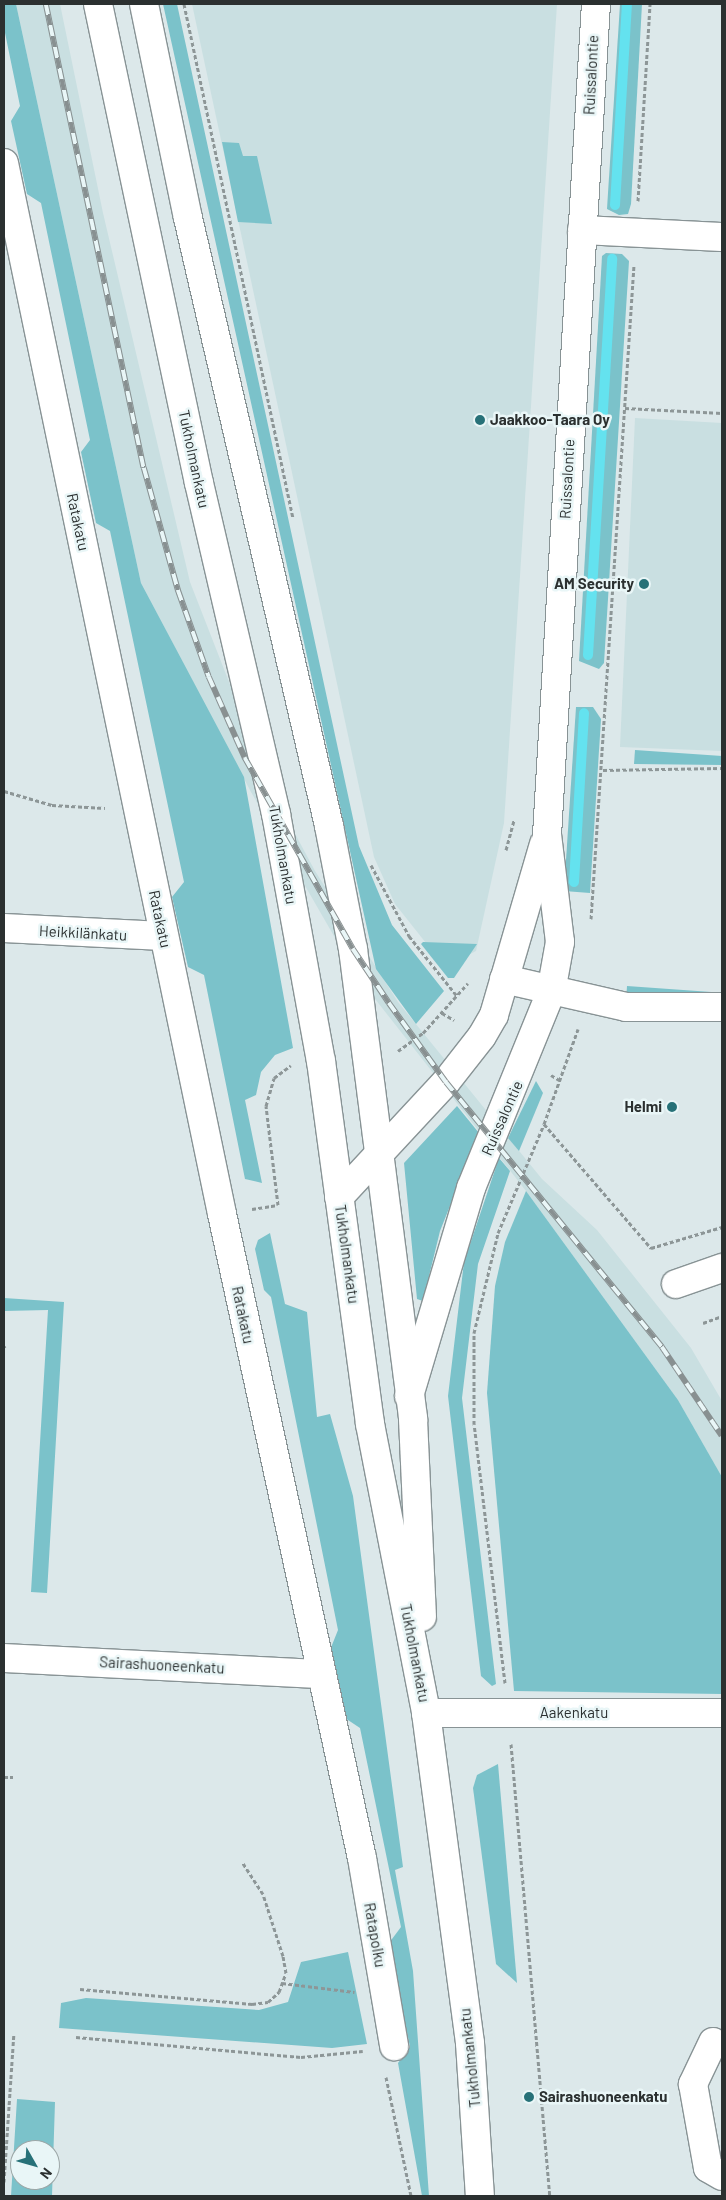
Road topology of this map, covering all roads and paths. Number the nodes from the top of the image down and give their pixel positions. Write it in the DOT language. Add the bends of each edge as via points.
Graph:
graph roads {
  1 [pos="98,4"];
  2 [pos="144,4"];
  3 [pos="184,4"];
  4 [pos="596,4"];
  5 [pos="650,4"];
  6 [pos="4,163"];
  7 [pos="582,230"];
  8 [pos="636,234"];
  9 [pos="722,238"];
  10 [pos="624,408"];
  11 [pos="722,413"];
  12 [pos="295,526"];
  13 [pos="722,768"];
  14 [pos="603,770"];
  15 [pos="4,791"];
  16 [pos="112,808"];
  17 [pos="516,812"];
  18 [pos="546,835"];
  19 [pos="505,856"];
  20 [pos="369,859"];
  21 [pos="591,926"];
  22 [pos="4,928"];
  23 [pos="163,936"];
  24 [pos="471,979"];
  25 [pos="504,979"];
  26 [pos="551,992"];
  27 [pos="457,996"];
  28 [pos="583,999"];
  29 [pos="722,1007"];
  30 [pos="392,1054"];
  31 [pos="293,1064"];
  32 [pos="544,1124"];
  33 [pos="379,1154"];
  34 [pos="339,1197"];
  35 [pos="250,1209"];
  36 [pos="722,1227"];
  37 [pos="722,1268"];
  38 [pos="676,1284"];
  39 [pos="722,1316"];
  40 [pos="703,1323"];
  41 [pos="409,1396"];
  42 [pos="4,1658"];
  43 [pos="319,1674"];
  44 [pos="722,1712"];
  45 [pos="426,1713"];
  46 [pos="508,1713"];
  47 [pos="4,1777"];
  48 [pos="13,1777"];
  49 [pos="242,1862"];
  50 [pos="282,1983"];
  51 [pos="80,1989"];
  52 [pos="362,1992"];
  53 [pos="14,2033"];
  54 [pos="76,2038"];
  55 [pos="713,2042"];
  56 [pos="384,2048"];
  57 [pos="722,2176"];
  58 [pos="4,2182"];
  59 [pos="411,2196"];
  60 [pos="480,2196"];
  61 [pos="550,2196"];
  1 -- 34 [label="street, Tukholmankatu" via="199,483 276,814 321,1061"];
  2 -- 33 [label="street, Tukholmankatu" via="188,218 330,826 353,949"];
  3 -- 12 [label="path"];
  4 -- 7 [label="street, Ruissalontie"];
  5 -- 8 [label="path"];
  6 -- 23 [label="street, Ratakatu"];
  7 -- 8 [label="street"];
  7 -- 18 [label="street, Ruissalontie"];
  8 -- 9 [label="street"];
  8 -- 10 [label="path"];
  10 -- 11 [label="path"];
  10 -- 14 [label="path"];
  13 -- 14 [label="path"];
  14 -- 21 [label="path"];
  15 -- 16 [label="path" via="26,794 52,805"];
  17 -- 19 [label="path"];
  18 -- 25 [label="street, Ruissalontie"];
  18 -- 26 [label="street, Ruissalontie" via="560,942"];
  20 -- 27 [label="path" via="409,936"];
  22 -- 23 [label="street, Heikkilänkatu"];
  23 -- 43 [label="street, Ratakatu"];
  24 -- 27 [label="path"];
  25 -- 26 [label="street"];
  25 -- 33 [label="street, Ruissalontie" via="494,1015 468,1057"];
  26 -- 28 [label="street"];
  26 -- 41 [label="street, Ruissalontie" via="471,1188"];
  27 -- 30 [label="path" via="423,1033"];
  28 -- 29 [label="street" via="626,1007"];
  28 -- 32 [label="path" via="561,1081"];
  31 -- 35 [label="path" via="268,1090 278,1205"];
  32 -- 36 [label="path" via="651,1248"];
  32 -- 46 [label="path" via="498,1233 474,1333 474,1424"];
  33 -- 34 [label="street, Ruissalontie"];
  33 -- 41 [label="street, Tukholmankatu"];
  34 -- 45 [label="street, Tukholmankatu" via="370,1424"];
  37 -- 38 [label="street"];
  39 -- 40 [label="path"];
  41 -- 45 [label="street, Tukholmankatu"];
  42 -- 43 [label="street, Sairashuoneenkatu"];
  43 -- 56 [label="street, Ratapolku" via="362,1858"];
  44 -- 46 [label="street, Aakenkatu"];
  45 -- 46 [label="street, Aakenkatu"];
  45 -- 60 [label="street, Tukholmankatu" via="470,2043"];
  46 -- 61 [label="path"];
  47 -- 48 [label="path"];
  49 -- 50 [label="path" via="263,1894 283,1956"];
  50 -- 51 [label="path" via="268,2002 252,2004"];
  50 -- 52 [label="path"];
  53 -- 58 [label="path"];
  54 -- 56 [label="path" via="301,2057"];
  55 -- 57 [label="street" via="693,2084 708,2168"];
  56 -- 59 [label="path" via="384,2068"];
}
